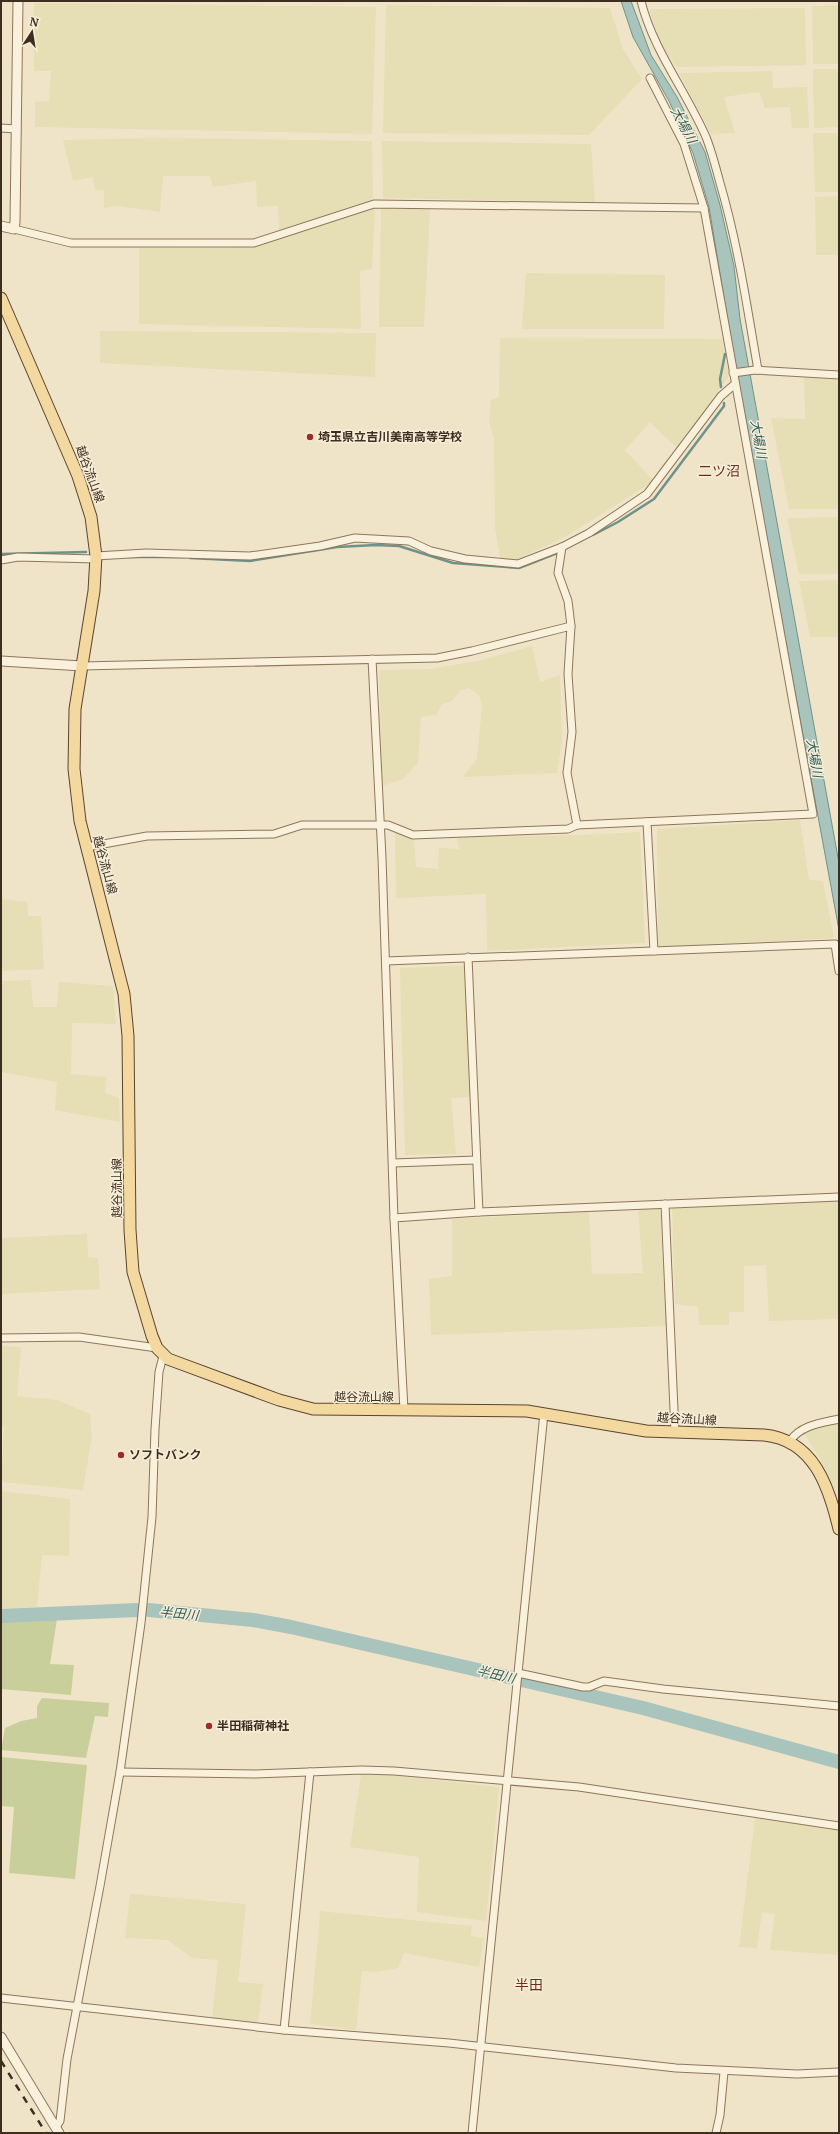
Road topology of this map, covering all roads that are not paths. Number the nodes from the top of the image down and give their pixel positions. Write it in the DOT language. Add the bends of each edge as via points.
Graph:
graph roads {
  1 [pos="18,1"];
  2 [pos="641,1"];
  3 [pos="650,78"];
  4 [pos="1,128"];
  5 [pos="16,129"];
  6 [pos="704,208"];
  7 [pos="1,226"];
  8 [pos="14,229"];
  9 [pos="1,298"];
  10 [pos="757,370"];
  11 [pos="735,373"];
  12 [pos="839,375"];
  13 [pos="735,384"];
  14 [pos="562,547"];
  15 [pos="96,557"];
  16 [pos="1,560"];
  17 [pos="571,626"];
  18 [pos="372,659"];
  19 [pos="1,661"];
  20 [pos="82,666"];
  21 [pos="647,822"];
  22 [pos="380,824"];
  23 [pos="577,825"];
  24 [pos="87,847"];
  25 [pos="654,952"];
  26 [pos="468,957"];
  27 [pos="386,961"];
  28 [pos="839,971"];
  29 [pos="476,1160"];
  30 [pos="393,1163"];
  31 [pos="839,1197"];
  32 [pos="666,1204"];
  33 [pos="479,1212"];
  34 [pos="394,1218"];
  35 [pos="1,1338"];
  36 [pos="160,1352"];
  37 [pos="404,1410"];
  38 [pos="544,1413"];
  39 [pos="839,1419"];
  40 [pos="675,1433"];
  41 [pos="790,1441"];
  42 [pos="839,1529"];
  43 [pos="518,1677"];
  44 [pos="839,1706"];
  45 [pos="120,1772"];
  46 [pos="310,1772"];
  47 [pos="507,1782"];
  48 [pos="839,1826"];
  49 [pos="1,1998"];
  50 [pos="77,2006"];
  51 [pos="284,2030"];
  52 [pos="1,2037"];
  53 [pos="481,2047"];
  54 [pos="724,2072"];
  55 [pos="839,2072"];
  56 [pos="58,2130"];
  57 [pos="472,2133"];
  58 [pos="716,2133"];
  1 -- 5 [label="street"];
  2 -- 10 [label="street" via="655,41 685,93 714,162 728,209"];
  3 -- 6 [label="street" via="684,144"];
  4 -- 5 [label="street"];
  5 -- 8 [label="street"];
  6 -- 8 [label="street" via="374,204 254,243 71,243"];
  6 -- 11 [label="street"];
  7 -- 8 [label="street"];
  9 -- 15 [label="main road, 越谷流山線" via="84,489 91,517"];
  10 -- 11 [label="street"];
  10 -- 12 [label="street"];
  11 -- 13 [label="street"];
  13 -- 14 [label="street" via="721,396 647,494 589,533"];
  13 -- 21 [label="street" via="813,814"];
  14 -- 15 [label="street" via="518,564 465,559 431,551 409,541 355,538 250,556 146,552"];
  14 -- 17 [label="street" via="558,573 568,601"];
  15 -- 16 [label="street"];
  15 -- 20 [label="main road, 越谷流山線" via="93,605"];
  17 -- 18 [label="street" via="437,658"];
  17 -- 23 [label="street" via="568,674 572,732 567,773"];
  18 -- 20 [label="street"];
  18 -- 22 [label="street"];
  19 -- 20 [label="street"];
  20 -- 24 [label="main road, 越谷流山線" via="75,709 74,769 80,821"];
  21 -- 23 [label="street"];
  21 -- 25 [label="street"];
  22 -- 23 [label="street" via="413,835 568,829"];
  22 -- 24 [label="street" via="302,825 274,834 147,836"];
  22 -- 27 [label="street"];
  24 -- 36 [label="main road, 越谷流山線" via="124,994 128,1036 132,1261 140,1301"];
  25 -- 26 [label="street"];
  25 -- 28 [label="street" via="835,944"];
  26 -- 27 [label="street"];
  26 -- 29 [label="street"];
  27 -- 30 [label="street"];
  29 -- 30 [label="street"];
  29 -- 33 [label="street"];
  30 -- 34 [label="street"];
  31 -- 32 [label="street"];
  32 -- 33 [label="street"];
  32 -- 40 [label="street"];
  33 -- 34 [label="street"];
  34 -- 37 [label="street"];
  35 -- 36 [label="street" via="79,1337"];
  36 -- 37 [label="main road, 越谷流山線" via="301,1407 326,1410"];
  36 -- 45 [label="street" via="152,1518 142,1615"];
  37 -- 38 [label="main road, 越谷流山線"];
  38 -- 40 [label="main road, 越谷流山線"];
  38 -- 43 [label="street"];
  39 -- 41 [label="street" via="804,1429 795,1434"];
  40 -- 41 [label="main road, 越谷流山線" via="764,1435"];
  41 -- 42 [label="main road, 越谷流山線" via="805,1453 820,1476"];
  43 -- 44 [label="street" via="583,1687 604,1681"];
  43 -- 47 [label="street"];
  45 -- 46 [label="street"];
  45 -- 50 [label="street"];
  46 -- 47 [label="street" via="394,1771"];
  46 -- 51 [label="street"];
  47 -- 48 [label="street" via="630,1793"];
  47 -- 53 [label="street"];
  49 -- 50 [label="street"];
  50 -- 51 [label="street"];
  50 -- 56 [label="street"];
  51 -- 53 [label="street"];
  52 -- 56 [label="street"];
  53 -- 54 [label="street"];
  53 -- 57 [label="street"];
  54 -- 55 [label="street"];
  54 -- 58 [label="street"];
}
